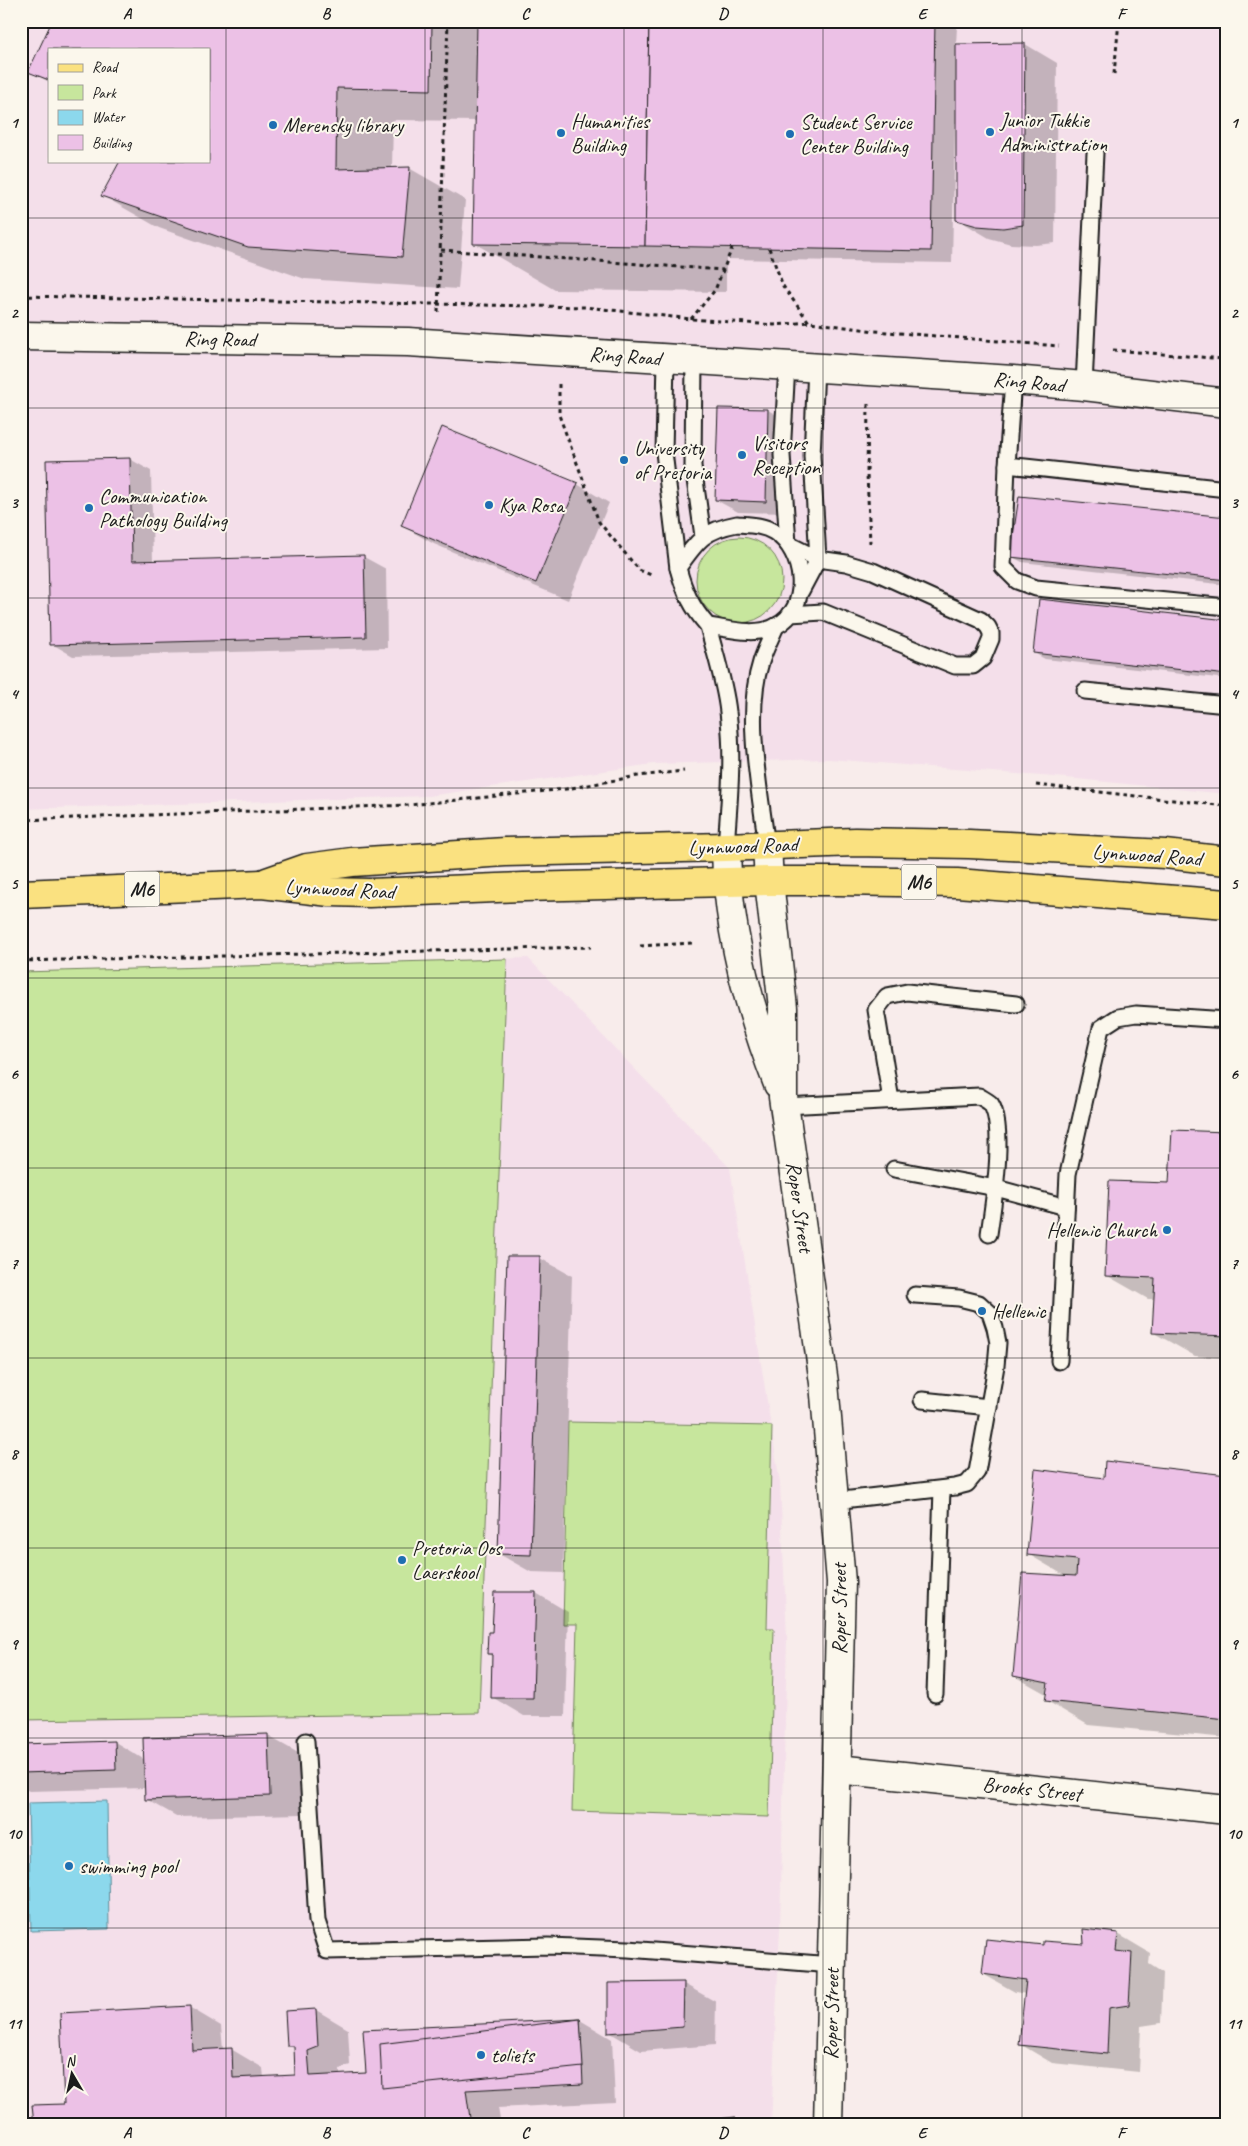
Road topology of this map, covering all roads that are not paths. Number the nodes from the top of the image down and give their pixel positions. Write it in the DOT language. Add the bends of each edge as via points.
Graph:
graph roads {
  1 [pos="1095,153"];
  2 [pos="21,336"];
  3 [pos="666,358"];
  4 [pos="694,360"];
  5 [pos="787,365"];
  6 [pos="816,367"];
  7 [pos="1012,380"];
  8 [pos="1084,386"];
  9 [pos="1227,403"];
  10 [pos="1007,465"];
  11 [pos="1227,489"];
  12 [pos="704,536"];
  13 [pos="788,544"];
  14 [pos="818,559"];
  15 [pos="678,568"];
  16 [pos="798,597"];
  17 [pos="1227,607"];
  18 [pos="790,614"];
  19 [pos="708,626"];
  20 [pos="776,626"];
  21 [pos="1085,691"];
  22 [pos="1227,705"];
  23 [pos="767,846"];
  24 [pos="726,847"];
  25 [pos="1227,861"];
  26 [pos="769,881"];
  27 [pos="726,882"];
  28 [pos="262,884"];
  29 [pos="21,894"];
  30 [pos="1227,904"];
  31 [pos="1016,1004"];
  32 [pos="1227,1020"];
  33 [pos="891,1100"];
  34 [pos="784,1102"];
  35 [pos="894,1169"];
  36 [pos="996,1188"];
  37 [pos="1066,1207"];
  38 [pos="989,1234"];
  39 [pos="916,1295"];
  40 [pos="1059,1360"];
  41 [pos="922,1400"];
  42 [pos="989,1407"];
  43 [pos="942,1489"];
  44 [pos="834,1501"];
  45 [pos="936,1694"];
  46 [pos="306,1741"];
  47 [pos="837,1769"];
  48 [pos="1227,1810"];
  49 [pos="832,1965"];
  50 [pos="828,2125"];
  1 -- 8 [label="lane"];
  2 -- 3 [label="street, Ring Road" via="408,342"];
  3 -- 4 [label="street, Ring Road"];
  3 -- 15 [label="lane" via="664,452"];
  4 -- 5 [label="street, Ring Road"];
  4 -- 12 [label="lane" via="693,466"];
  5 -- 6 [label="street, Ring Road"];
  5 -- 13 [label="lane" via="782,455"];
  6 -- 7 [label="street, Ring Road"];
  6 -- 14 [label="lane" via="812,471"];
  7 -- 8 [label="street, Ring Road"];
  7 -- 10 [label="lane"];
  8 -- 9 [label="street, Ring Road"];
  10 -- 11 [label="lane"];
  10 -- 17 [label="lane" via="1003,567 1017,581 1036,588"];
  12 -- 13 [label="lane" via="718,528 756,525 774,532"];
  12 -- 15 [label="lane"];
  13 -- 14 [label="lane"];
  13 -- 16 [label="lane" via="797,560 801,578"];
  14 -- 16 [label="lane"];
  14 -- 18 [label="lane" via="873,571 980,620 991,634 983,658 973,666 955,666 823,612"];
  15 -- 19 [label="lane" via="684,591"];
  16 -- 18 [label="lane"];
  18 -- 20 [label="lane"];
  19 -- 20 [label="lane" via="756,632"];
  19 -- 24 [label="lane" via="725,690 731,747"];
  20 -- 23 [label="lane" via="761,662 755,711 757,774"];
  21 -- 22 [label="lane"];
  23 -- 24 [label="main road, Lynnwood Road / M6"];
  23 -- 25 [label="main road, Lynnwood Road / M6" via="855,842 969,844 1166,854"];
  23 -- 26 [label="street, Roper Street"];
  24 -- 27 [label="street, Roper Street"];
  24 -- 28 [label="main road, Lynnwood Road / M6" via="505,852 352,862 307,868"];
  26 -- 27 [label="main road, Lynnwood Road / M6"];
  26 -- 30 [label="main road, Lynnwood Road / M6" via="957,882"];
  26 -- 34 [label="street, Roper Street" via="783,1008"];
  27 -- 28 [label="main road, Lynnwood Road / M6" via="369,894"];
  27 -- 34 [label="street, Roper Street" via="754,1015"];
  28 -- 29 [label="main road, Lynnwood Road / M6"];
  31 -- 33 [label="lane" via="907,992 886,996 876,1010"];
  32 -- 37 [label="lane" via="1136,1014 1118,1017 1101,1028 1068,1174"];
  33 -- 34 [label="lane"];
  33 -- 36 [label="lane" via="978,1096 990,1103 998,1120"];
  34 -- 44 [label="street, Roper Street" via="824,1384"];
  35 -- 36 [label="lane"];
  36 -- 37 [label="lane"];
  36 -- 38 [label="lane"];
  37 -- 40 [label="lane"];
  39 -- 42 [label="lane" via="959,1298 979,1303 990,1313 998,1343"];
  41 -- 42 [label="lane"];
  42 -- 43 [label="lane" via="977,1472 967,1484"];
  43 -- 44 [label="lane"];
  43 -- 45 [label="lane"];
  44 -- 47 [label="street, Roper Street" via="841,1582"];
  46 -- 49 [label="lane" via="317,1921 327,1951 548,1946"];
  47 -- 48 [label="street, Brooks Street"];
  47 -- 49 [label="street, Roper Street"];
  49 -- 50 [label="street, Roper Street"];
}
